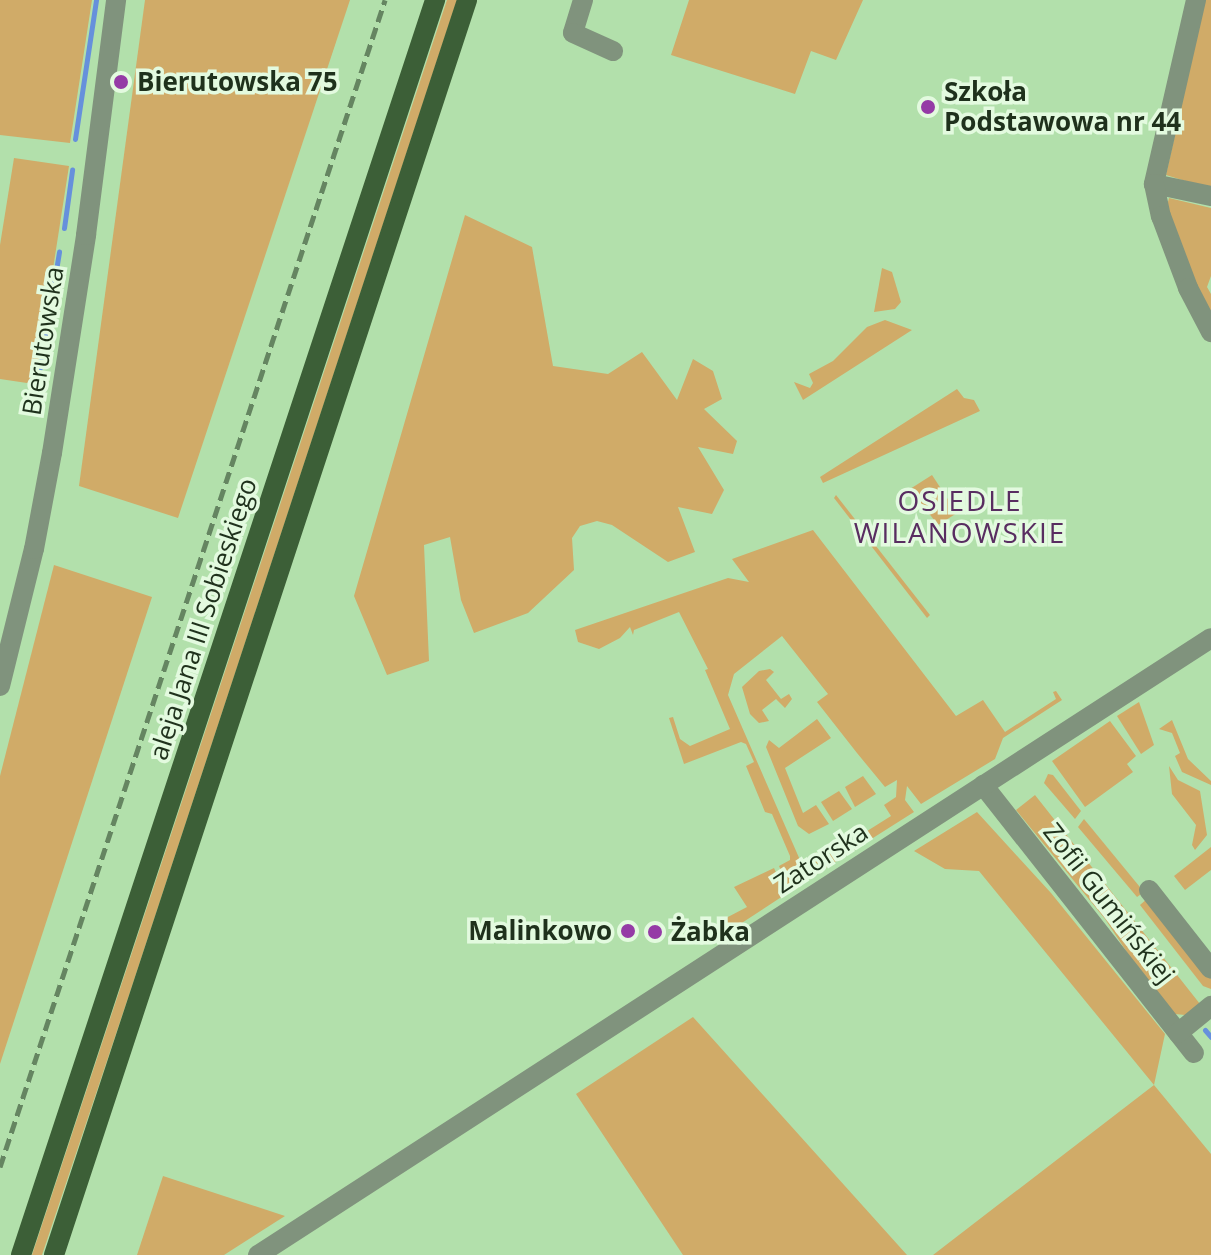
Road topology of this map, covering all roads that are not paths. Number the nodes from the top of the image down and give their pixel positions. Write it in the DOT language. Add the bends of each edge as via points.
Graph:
graph roads {
  1 [pos="116,0"];
  2 [pos="435,0"];
  3 [pos="467,0"];
  4 [pos="583,0"];
  5 [pos="1196,0"];
  6 [pos="613,51"];
  7 [pos="1154,184"];
  8 [pos="1211,196"];
  9 [pos="1211,332"];
  10 [pos="1211,638"];
  11 [pos="0,686"];
  12 [pos="983,785"];
  13 [pos="1149,890"];
  14 [pos="1211,969"];
  15 [pos="1211,1006"];
  16 [pos="1178,1033"];
  17 [pos="1194,1053"];
  18 [pos="21,1255"];
  19 [pos="54,1255"];
  20 [pos="258,1255"];
  1 -- 11 [label="street, Bierutowska" via="52,453"];
  2 -- 18 [label="main road, aleja Jana III Sobieskiego"];
  3 -- 19 [label="main road"];
  4 -- 6 [label="street" via="573,33"];
  5 -- 7 [label="street"];
  7 -- 8 [label="street"];
  7 -- 9 [label="street" via="1188,288"];
  10 -- 12 [label="street, Zatorska"];
  12 -- 16 [label="street, Zofii Gumińskiej"];
  12 -- 20 [label="street, Zatorska"];
  13 -- 14 [label="street"];
  15 -- 16 [label="street"];
  16 -- 17 [label="street, Zofii Gumińskiej"];
}
